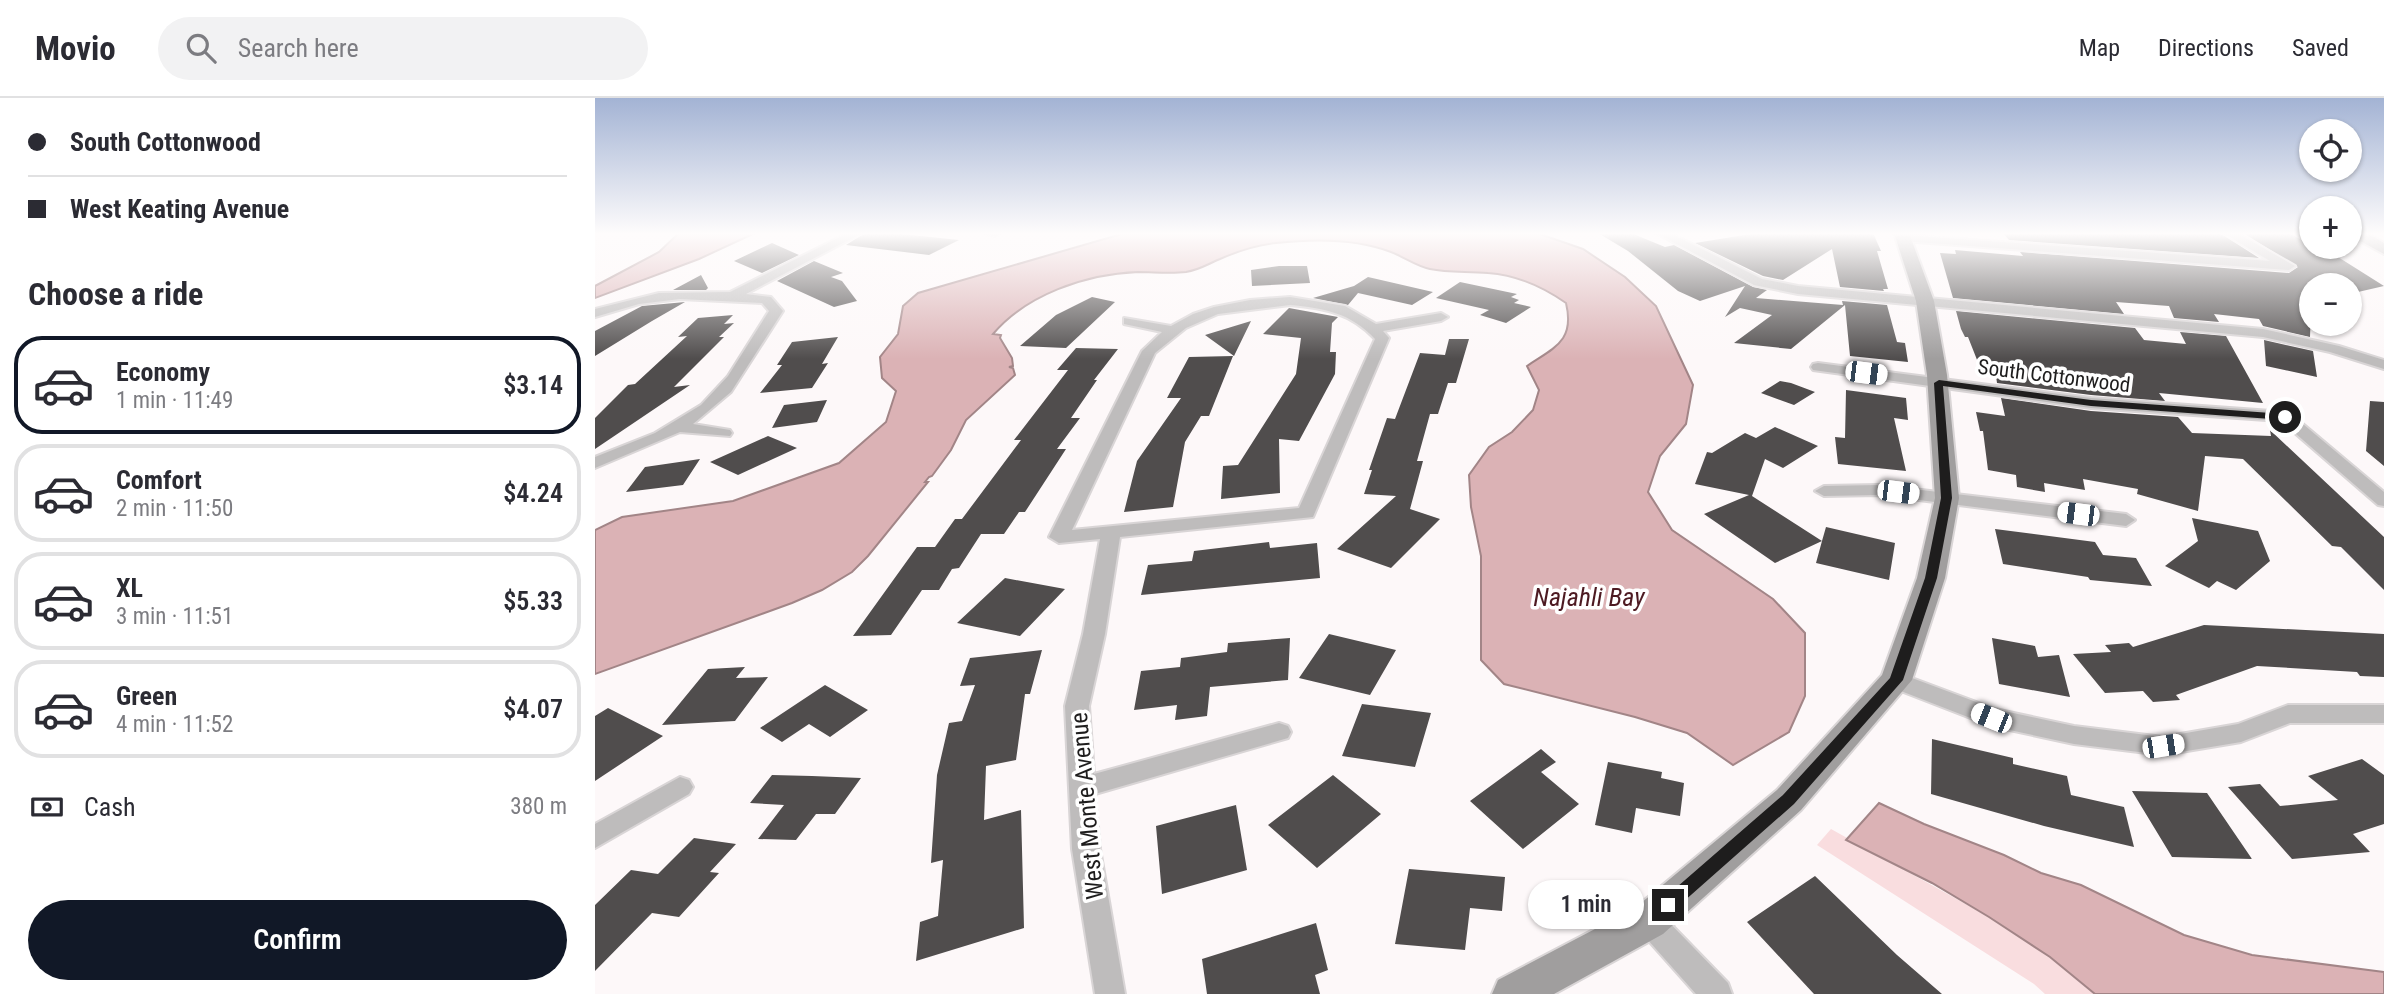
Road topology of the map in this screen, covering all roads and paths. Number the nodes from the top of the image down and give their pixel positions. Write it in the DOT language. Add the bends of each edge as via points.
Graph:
graph roads {
  1 [pos="774,275"];
  2 [pos="1738,275"];
  3 [pos="1916,275"];
  4 [pos="734,295"];
  5 [pos="1925,301"];
  6 [pos="595,313"];
  7 [pos="1441,317"];
  8 [pos="1129,321"];
  9 [pos="1374,328"];
  10 [pos="1170,330"];
  11 [pos="2384,365"];
  12 [pos="1818,367"];
  13 [pos="1939,383"];
  14 [pos="675,426"];
  15 [pos="724,433"];
  16 [pos="595,463"];
  17 [pos="1824,491"];
  18 [pos="1947,498"];
  19 [pos="2384,501"];
  20 [pos="2126,520"];
  21 [pos="1111,532"];
  22 [pos="1896,680"];
  23 [pos="2384,714"];
  24 [pos="1279,732"];
  25 [pos="680,787"];
  26 [pos="1082,788"];
  27 [pos="595,837"];
  28 [pos="1649,921"];
  29 [pos="1110,994"];
  30 [pos="1513,994"];
  31 [pos="1717,994"];
  1 -- 4 [label="street"];
  2 -- 5 [label="street" via="1753,283 1798,290"];
  3 -- 5 [label="street"];
  4 -- 6 [label="street" via="656,295"];
  4 -- 14 [label="street" via="767,300 776,310 721,396"];
  5 -- 11 [label="street" via="2263,333"];
  5 -- 13 [label="street"];
  7 -- 9 [label="street"];
  8 -- 10 [label="street"];
  9 -- 10 [label="street" via="1349,310 1290,302 1221,308"];
  9 -- 21 [label="street" via="1382,338 1306,513"];
  10 -- 21 [label="street" via="1149,351 1059,537"];
  12 -- 13 [label="street, South Cottonwood"];
  13 -- 18 [label="street"];
  13 -- 19 [label="street, South Cottonwood" via="2091,403 2285,417"];
  14 -- 15 [label="street"];
  14 -- 16 [label="street"];
  17 -- 18 [label="street" via="1879,489"];
  18 -- 20 [label="street"];
  18 -- 22 [label="street" via="1931,578"];
  21 -- 26 [label="street, West Monte Avenue" via="1077,706"];
  22 -- 23 [label="street" via="1991,718 2163,746 2241,733 2288,714"];
  22 -- 28 [label="street" via="1789,800"];
  24 -- 26 [label="street"];
  25 -- 27 [label="street"];
  26 -- 29 [label="street, West Monte Avenue" via="1086,849"];
  28 -- 30 [label="street"];
  28 -- 31 [label="street"];
}
